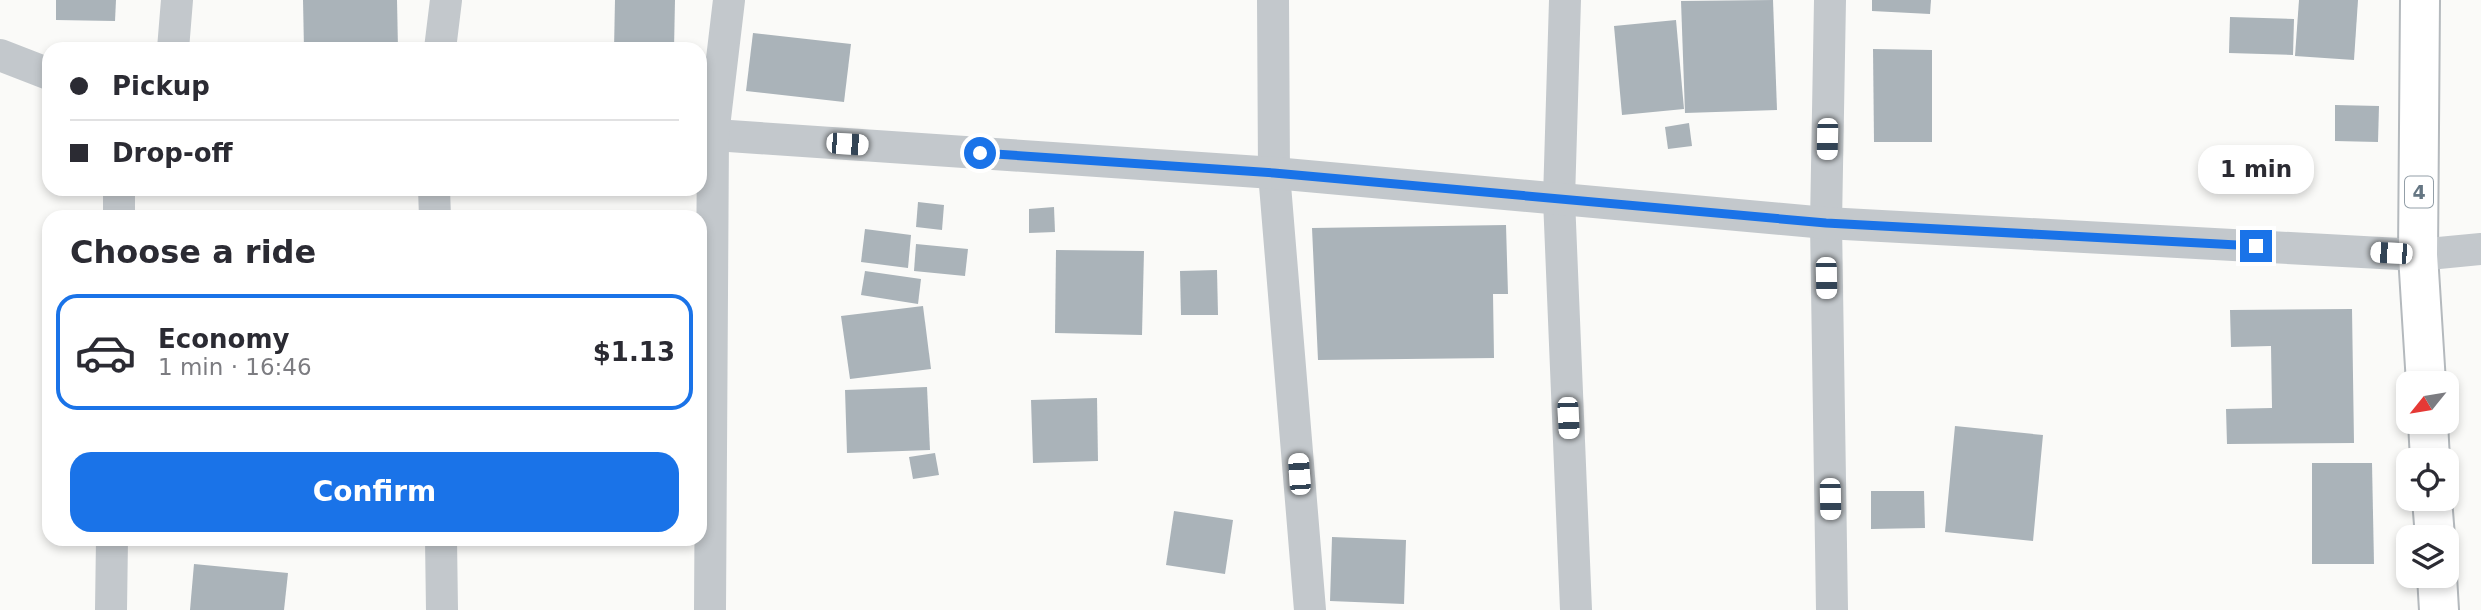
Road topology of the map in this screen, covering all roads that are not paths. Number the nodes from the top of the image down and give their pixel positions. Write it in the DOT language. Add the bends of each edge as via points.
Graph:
graph roads {
  1 [pos="177,0"];
  2 [pos="446,0"];
  3 [pos="729,0"];
  4 [pos="1273,0"];
  5 [pos="1565,0"];
  6 [pos="1830,0"];
  7 [pos="2420,0"];
  8 [pos="174,42"];
  9 [pos="441,42"];
  10 [pos="0,55"];
  11 [pos="42,71"];
  12 [pos="707,129"];
  13 [pos="707,135"];
  14 [pos="1274,173"];
  15 [pos="1559,199"];
  16 [pos="1826,223"];
  17 [pos="2481,249"];
  18 [pos="707,254"];
  19 [pos="2418,255"];
  20 [pos="2425,371"];
  21 [pos="112,546"];
  22 [pos="441,546"];
  23 [pos="2438,588"];
  24 [pos="111,610"];
  25 [pos="443,610"];
  26 [pos="710,610"];
  27 [pos="1310,610"];
  28 [pos="1576,610"];
  29 [pos="1832,610"];
  30 [pos="2439,610"];
  1 -- 8 [label="street"];
  2 -- 9 [label="street"];
  3 -- 12 [label="street"];
  4 -- 14 [label="street"];
  5 -- 15 [label="street"];
  6 -- 16 [label="street"];
  7 -- 19 [label="highway, 4"];
  10 -- 11 [label="street"];
  13 -- 14 [label="street"];
  14 -- 15 [label="street"];
  14 -- 27 [label="street"];
  15 -- 16 [label="street"];
  15 -- 28 [label="street"];
  16 -- 19 [label="street"];
  16 -- 29 [label="street"];
  17 -- 19 [label="street"];
  18 -- 26 [label="street"];
  19 -- 20 [label="highway, 4"];
  21 -- 24 [label="street"];
  22 -- 25 [label="street"];
  23 -- 30 [label="highway"];
}
